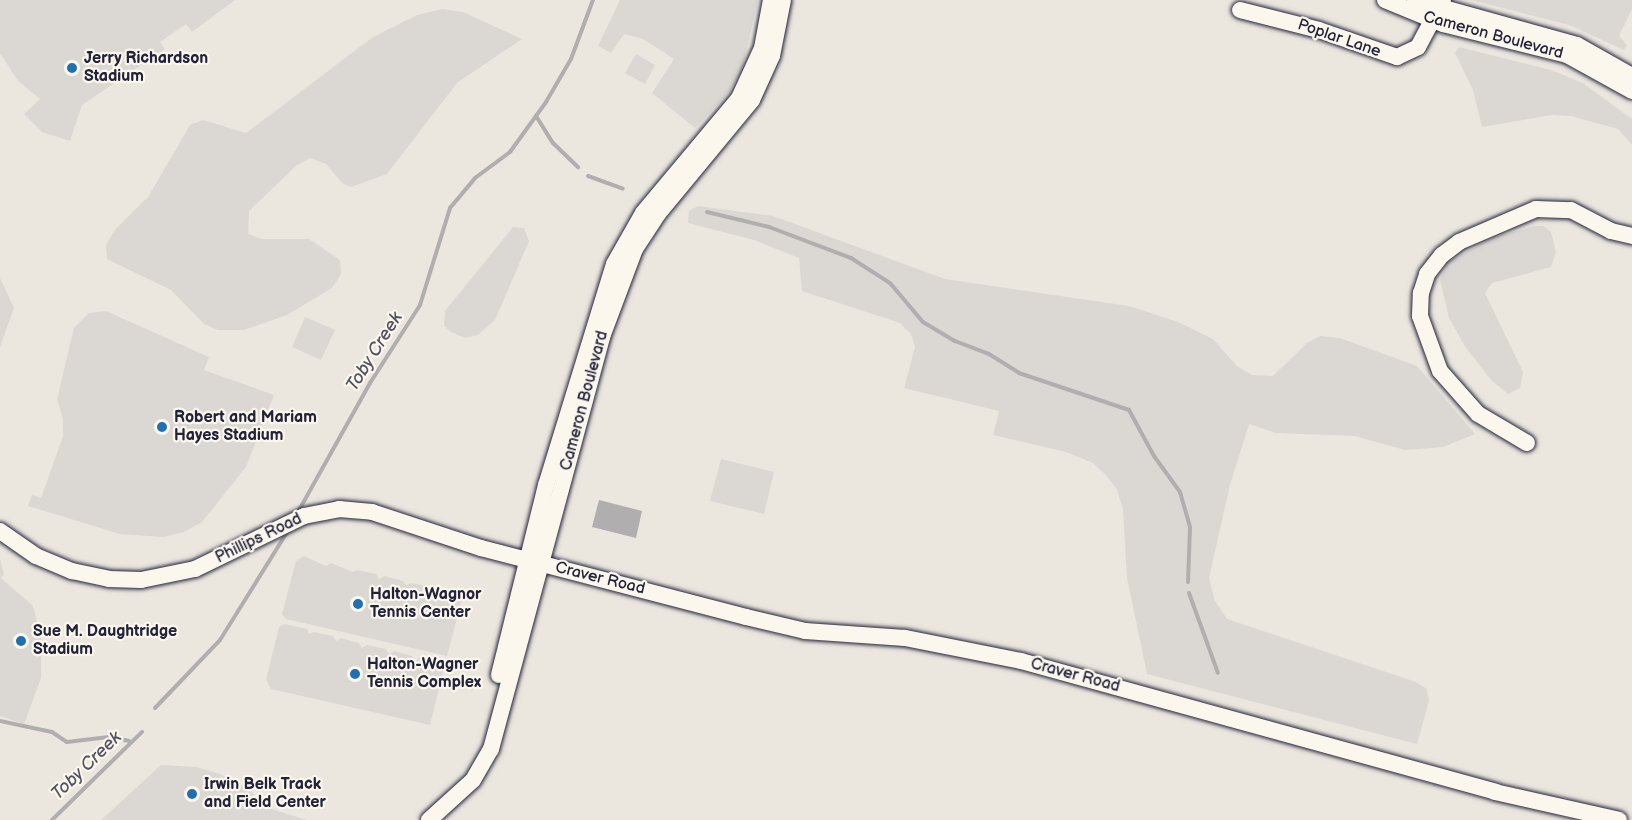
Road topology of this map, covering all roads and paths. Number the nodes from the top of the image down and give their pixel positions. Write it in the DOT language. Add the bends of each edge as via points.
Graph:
graph roads {
  1 [pos="771,0"];
  2 [pos="783,0"];
  3 [pos="1385,0"];
  4 [pos="1415,0"];
  5 [pos="1240,10"];
  6 [pos="1438,10"];
  7 [pos="1632,76"];
  8 [pos="1632,91"];
  9 [pos="1632,236"];
  10 [pos="1527,443"];
  11 [pos="0,531"];
  12 [pos="533,562"];
  13 [pos="419,820"];
  14 [pos="429,820"];
  15 [pos="1619,820"];
  1 -- 12 [label="street, Cameron Boulevard" via="762,48 739,98 643,213 614,264"];
  2 -- 12 [label="street, Cameron Boulevard" via="772,56 756,94 646,230 620,283"];
  3 -- 6 [label="street, Cameron Boulevard"];
  4 -- 6 [label="street, Cameron Boulevard"];
  5 -- 6 [label="street, Poplar Lane" via="1319,30 1397,57 1414,52"];
  6 -- 7 [label="street, Cameron Boulevard" via="1566,41"];
  6 -- 8 [label="street, Cameron Boulevard" via="1567,55"];
  9 -- 10 [label="street" via="1611,231 1571,210 1536,209 1459,242 1427,274 1420,316 1440,371 1478,414"];
  11 -- 12 [label="street, Phillips Road" via="52,564 118,580 179,574 296,519 339,509 380,514"];
  12 -- 13 [label="street, Cameron Boulevard" via="480,749 463,776"];
  12 -- 14 [label="street, Cameron Boulevard" via="489,755 473,780"];
  12 -- 15 [label="street, Craver Road" via="805,631 920,640 1044,667 1495,792"];
}
